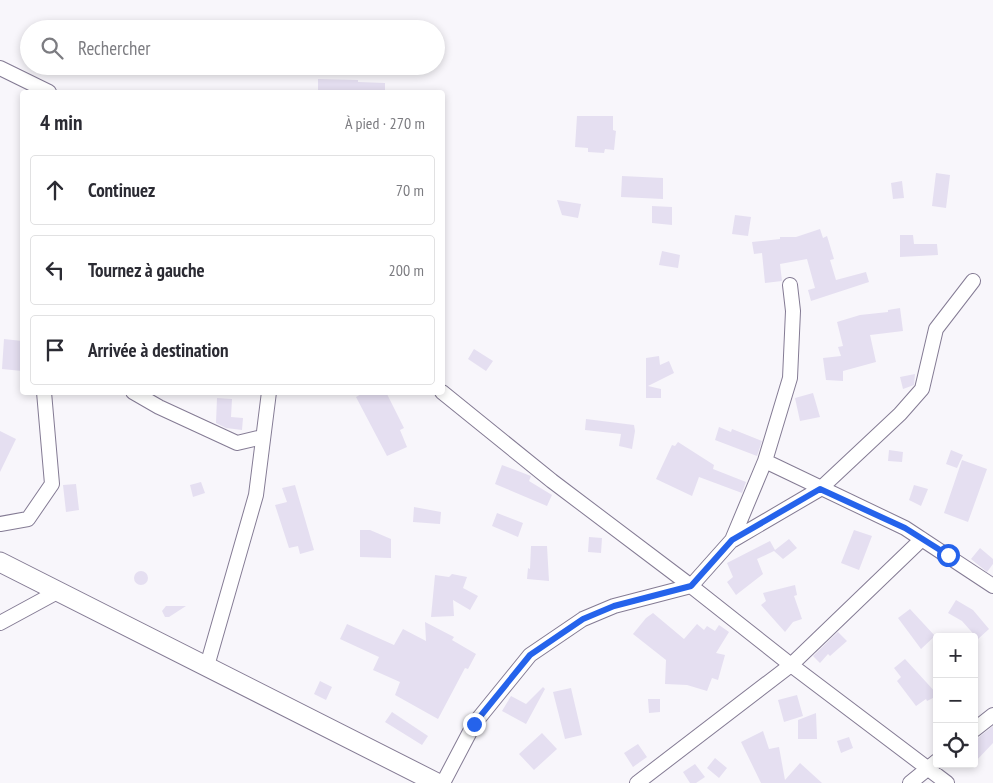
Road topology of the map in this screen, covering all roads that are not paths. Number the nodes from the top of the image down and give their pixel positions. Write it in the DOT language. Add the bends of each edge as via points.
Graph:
graph roads {
  1 [pos="0,68"];
  2 [pos="45,90"];
  3 [pos="973,281"];
  4 [pos="790,285"];
  5 [pos="445,394"];
  6 [pos="44,395"];
  7 [pos="138,395"];
  8 [pos="269,395"];
  9 [pos="262,437"];
  10 [pos="765,461"];
  11 [pos="820,489"];
  12 [pos="0,524"];
  13 [pos="922,539"];
  14 [pos="732,540"];
  15 [pos="0,562"];
  16 [pos="691,586"];
  17 [pos="993,586"];
  18 [pos="59,591"];
  19 [pos="0,623"];
  20 [pos="791,665"];
  21 [pos="206,666"];
  22 [pos="993,715"];
  23 [pos="978,727"];
  24 [pos="933,765"];
  25 [pos="935,768"];
  26 [pos="437,783"];
  27 [pos="443,783"];
  28 [pos="637,783"];
  29 [pos="910,783"];
  30 [pos="947,783"];
  1 -- 2 [label="street"];
  3 -- 11 [label="street" via="936,329 922,389"];
  4 -- 10 [label="street" via="793,311 790,378"];
  5 -- 16 [label="street"];
  6 -- 12 [label="street" via="52,484 28,519"];
  7 -- 9 [label="street" via="237,443"];
  8 -- 9 [label="street"];
  9 -- 21 [label="street" via="256,495"];
  10 -- 11 [label="street"];
  10 -- 14 [label="street"];
  11 -- 13 [label="street"];
  11 -- 14 [label="street"];
  13 -- 17 [label="street"];
  13 -- 20 [label="street"];
  14 -- 16 [label="street"];
  15 -- 18 [label="street"];
  16 -- 20 [label="street"];
  16 -- 27 [label="street" via="614,606 583,619 530,655 474,724"];
  18 -- 19 [label="street"];
  18 -- 21 [label="street"];
  20 -- 24 [label="street"];
  20 -- 28 [label="street"];
  21 -- 26 [label="street"];
  22 -- 23 [label="street"];
  24 -- 29 [label="street"];
  25 -- 30 [label="street"];
}
